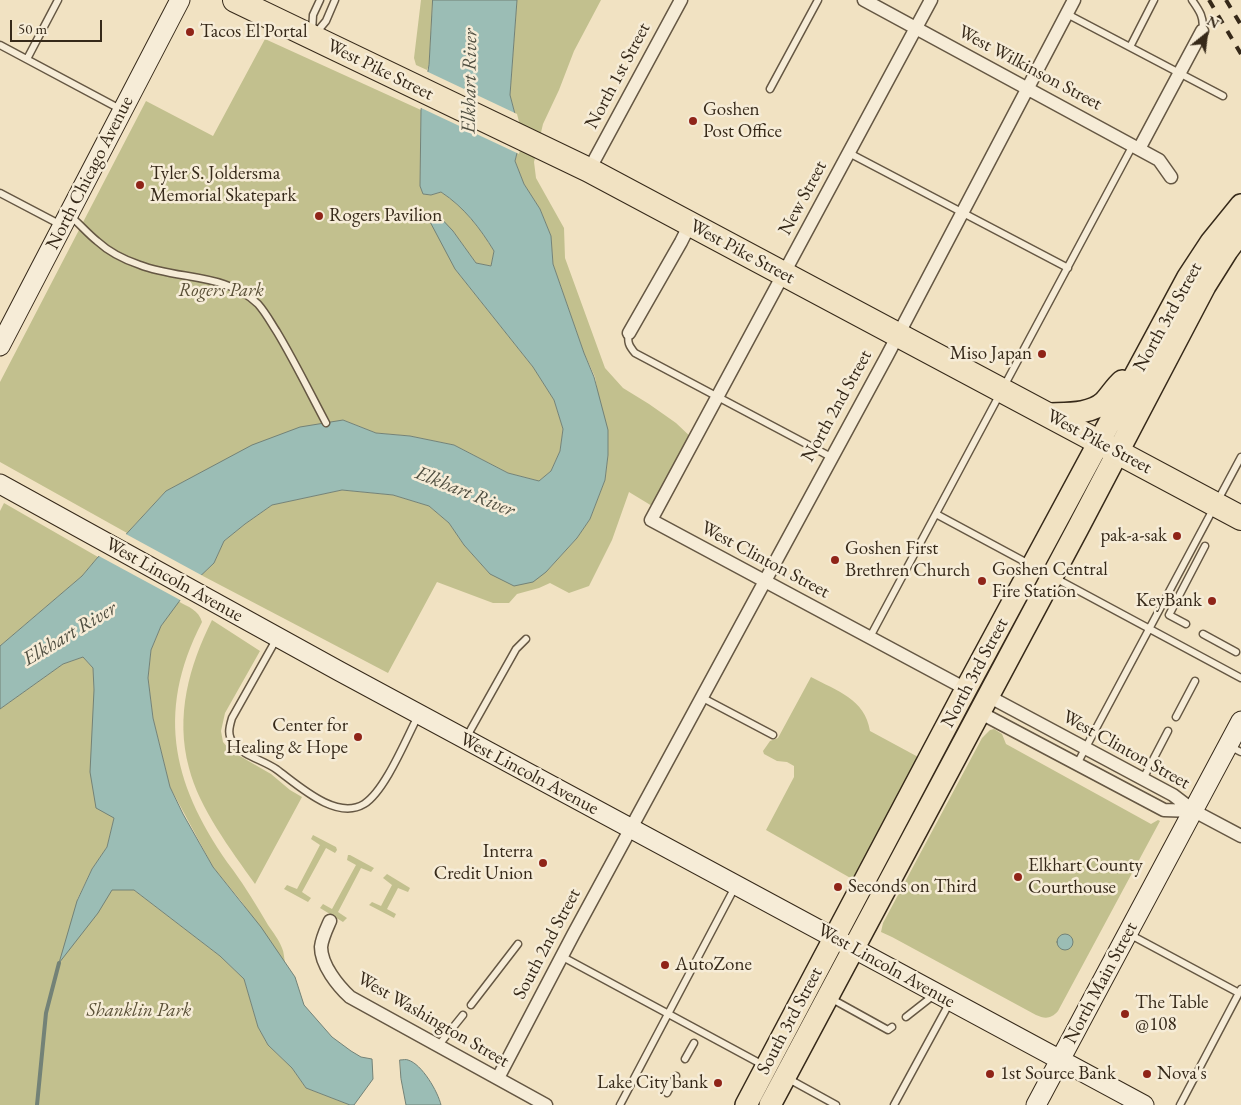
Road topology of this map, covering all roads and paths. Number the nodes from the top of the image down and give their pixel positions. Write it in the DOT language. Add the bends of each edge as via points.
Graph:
graph roads {
  1 [pos="58,0"];
  2 [pos="180,0"];
  3 [pos="235,0"];
  4 [pos="320,0"];
  5 [pos="335,0"];
  6 [pos="681,0"];
  7 [pos="818,0"];
  8 [pos="864,0"];
  9 [pos="931,0"];
  10 [pos="1074,0"];
  11 [pos="1154,0"];
  12 [pos="1192,0"];
  13 [pos="1067,14"];
  14 [pos="916,28"];
  15 [pos="1202,31"];
  16 [pos="312,38"];
  17 [pos="0,45"];
  18 [pos="1130,47"];
  19 [pos="27,59"];
  20 [pos="1180,73"];
  21 [pos="1027,88"];
  22 [pos="770,89"];
  23 [pos="1223,96"];
  24 [pos="123,110"];
  25 [pos="1136,147"];
  26 [pos="849,153"];
  27 [pos="589,170"];
  28 [pos="1171,177"];
  29 [pos="0,192"];
  30 [pos="1241,205"];
  31 [pos="962,212"];
  32 [pos="65,220"];
  33 [pos="690,224"];
  34 [pos="1241,232"];
  35 [pos="1068,268"];
  36 [pos="785,274"];
  37 [pos="630,333"];
  38 [pos="897,334"];
  39 [pos="3,335"];
  40 [pos="1146,355"];
  41 [pos="1003,391"];
  42 [pos="717,398"];
  43 [pos="1047,414"];
  44 [pos="326,423"];
  45 [pos="1108,447"];
  46 [pos="831,457"];
  47 [pos="1241,457"];
  48 [pos="0,484"];
  49 [pos="1216,504"];
  50 [pos="936,514"];
  51 [pos="1241,518"];
  52 [pos="651,520"];
  53 [pos="1205,546"];
  54 [pos="1033,566"];
  55 [pos="1052,576"];
  56 [pos="764,580"];
  57 [pos="1186,624"];
  58 [pos="1150,629"];
  59 [pos="1203,634"];
  60 [pos="277,637"];
  61 [pos="870,637"];
  62 [pos="526,639"];
  63 [pos="1236,652"];
  64 [pos="1241,678"];
  65 [pos="1195,681"];
  66 [pos="966,689"];
  67 [pos="701,697"];
  68 [pos="984,704"];
  69 [pos="420,714"];
  70 [pos="1176,717"];
  71 [pos="1241,721"];
  72 [pos="1168,731"];
  73 [pos="773,735"];
  74 [pos="465,739"];
  75 [pos="1086,749"];
  76 [pos="1235,749"];
  77 [pos="1077,764"];
  78 [pos="1143,779"];
  79 [pos="1194,811"];
  80 [pos="630,828"];
  81 [pos="1241,836"];
  82 [pos="736,885"];
  83 [pos="330,922"];
  84 [pos="1128,933"];
  85 [pos="834,938"];
  86 [pos="518,944"];
  87 [pos="854,948"];
  88 [pos="561,956"];
  89 [pos="1240,991"];
  90 [pos="828,997"];
  91 [pos="943,997"];
  92 [pos="471,1005"];
  93 [pos="668,1013"];
  94 [pos="463,1015"];
  95 [pos="906,1017"];
  96 [pos="892,1027"];
  97 [pos="694,1043"];
  98 [pos="438,1046"];
  99 [pos="685,1059"];
  100 [pos="1060,1060"];
  101 [pos="775,1072"];
  102 [pos="676,1076"];
  103 [pos="498,1078"];
  104 [pos="667,1093"];
  105 [pos="546,1105"];
  106 [pos="620,1105"];
  107 [pos="746,1105"];
  108 [pos="770,1105"];
  109 [pos="836,1105"];
  110 [pos="894,1105"];
  111 [pos="1036,1105"];
  112 [pos="1144,1105"];
  113 [pos="1180,1105"];
  1 -- 19 [label="lane"];
  2 -- 24 [label="street, North Chicago Avenue"];
  3 -- 16 [label="highway, West Pike Street"];
  4 -- 16 [label="lane" via="313,15"];
  5 -- 16 [label="lane" via="326,21"];
  6 -- 27 [label="street, North 1st Street"];
  7 -- 22 [label="lane"];
  8 -- 14 [label="street, West Wilkinson Street"];
  9 -- 14 [label="street, New Street"];
  10 -- 13 [label="street, North 2nd Street"];
  11 -- 18 [label="lane"];
  12 -- 15 [label="lane" via="1204,24"];
  13 -- 18 [label="lane"];
  13 -- 21 [label="street, North 2nd Street"];
  14 -- 21 [label="street, West Wilkinson Street"];
  14 -- 26 [label="street, New Street"];
  15 -- 20 [label="street"];
  16 -- 27 [label="highway, West Pike Street"];
  17 -- 19 [label="lane"];
  18 -- 20 [label="lane"];
  19 -- 24 [label="lane"];
  20 -- 23 [label="lane"];
  20 -- 25 [label="street"];
  21 -- 25 [label="street, West Wilkinson Street"];
  21 -- 31 [label="street, North 2nd Street"];
  24 -- 32 [label="street, North Chicago Avenue"];
  25 -- 28 [label="street, West Wilkinson Street" via="1160,160"];
  25 -- 35 [label="lane"];
  26 -- 31 [label="lane"];
  26 -- 36 [label="street, New Street"];
  27 -- 33 [label="highway, West Pike Street"];
  29 -- 32 [label="lane"];
  30 -- 40 [label="main road, North 3rd Street" via="1188,277"];
  31 -- 35 [label="lane"];
  31 -- 38 [label="street, North 2nd Street"];
  32 -- 39 [label="street, North Chicago Avenue"];
  32 -- 44 [label="lane" via="112,252 141,266 210,279 238,290 257,303 288,350"];
  33 -- 36 [label="highway, West Pike Street"];
  33 -- 37 [label="street"];
  34 -- 45 [label="main road, North 3rd Street" via="1226,251"];
  35 -- 41 [label="lane"];
  36 -- 38 [label="highway, West Pike Street"];
  36 -- 42 [label="street, New Street"];
  37 -- 42 [label="lane" via="629,347 635,352"];
  38 -- 41 [label="highway, West Pike Street"];
  38 -- 46 [label="street, North 2nd Street"];
  40 -- 43 [label="main road" via="1098,407 1088,411"];
  40 -- 45 [label="main road, North 3rd Street"];
  41 -- 43 [label="highway, West Pike Street"];
  41 -- 50 [label="lane"];
  42 -- 46 [label="lane"];
  42 -- 52 [label="street, New Street"];
  43 -- 45 [label="highway, West Pike Street"];
  45 -- 49 [label="highway, West Pike Street"];
  45 -- 54 [label="main road, North 3rd Street"];
  45 -- 55 [label="main road, North 3rd Street"];
  46 -- 56 [label="street, North 2nd Street"];
  47 -- 49 [label="lane"];
  48 -- 60 [label="street, West Lincoln Avenue"];
  49 -- 51 [label="highway, West Pike Street"];
  49 -- 58 [label="lane"];
  50 -- 54 [label="lane"];
  50 -- 61 [label="lane"];
  52 -- 56 [label="street, West Clinton Street"];
  53 -- 57 [label="lane" via="1169,615"];
  54 -- 55 [label="lane"];
  54 -- 66 [label="main road, North 3rd Street"];
  55 -- 58 [label="lane"];
  55 -- 68 [label="main road, North 3rd Street"];
  56 -- 61 [label="street, West Clinton Street"];
  56 -- 67 [label="street, North 2nd Street"];
  58 -- 64 [label="lane"];
  58 -- 75 [label="lane"];
  59 -- 63 [label="lane"];
  60 -- 69 [label="street, West Lincoln Avenue"];
  60 -- 69 [label="lane" via="236,710 229,728 230,737 235,745 332,806 358,806 371,798"];
  61 -- 66 [label="street, West Clinton Street"];
  62 -- 74 [label="lane" via="516,649"];
  65 -- 70 [label="lane"];
  66 -- 85 [label="main road, North 3rd Street"];
  67 -- 73 [label="lane"];
  67 -- 80 [label="street, North 2nd Street"];
  68 -- 75 [label="street, West Clinton Street"];
  68 -- 77 [label="street, West Clinton Street"];
  68 -- 87 [label="main road, North 3rd Street"];
  69 -- 74 [label="street, West Lincoln Avenue"];
  71 -- 76 [label="street, North Main Street"];
  72 -- 78 [label="lane"];
  74 -- 80 [label="street, West Lincoln Avenue"];
  75 -- 77 [label="lane"];
  75 -- 78 [label="street, West Clinton Street"];
  76 -- 79 [label="street, North Main Street"];
  77 -- 79 [label="street, West Clinton Street" via="1164,810"];
  78 -- 79 [label="street, West Clinton Street"];
  79 -- 81 [label="street"];
  79 -- 84 [label="street, North Main Street"];
  80 -- 82 [label="street, West Lincoln Avenue"];
  80 -- 88 [label="street, South 2nd Street"];
  82 -- 85 [label="street, West Lincoln Avenue"];
  82 -- 93 [label="lane"];
  83 -- 98 [label="street, West Washington Street" via="321,948 324,960 341,989"];
  84 -- 89 [label="lane"];
  84 -- 100 [label="street, North Main Street"];
  85 -- 87 [label="street, West Lincoln Avenue"];
  85 -- 101 [label="main road, South 3rd Street"];
  86 -- 92 [label="lane"];
  87 -- 90 [label="main road, South 3rd Street"];
  87 -- 91 [label="street, West Lincoln Avenue"];
  88 -- 93 [label="lane"];
  88 -- 103 [label="street, South 2nd Street"];
  89 -- 113 [label="lane"];
  90 -- 96 [label="lane" via="888,1030"];
  90 -- 101 [label="main road, South 3rd Street"];
  91 -- 95 [label="lane"];
  91 -- 100 [label="street, West Lincoln Avenue"];
  91 -- 110 [label="lane"];
  93 -- 101 [label="lane"];
  93 -- 106 [label="lane"];
  94 -- 98 [label="lane"];
  97 -- 99 [label="lane"];
  98 -- 103 [label="street, West Washington Street"];
  100 -- 111 [label="street, North Main Street"];
  100 -- 112 [label="street, West Lincoln Avenue"];
  101 -- 107 [label="main road, South 3rd Street"];
  101 -- 108 [label="main road, South 3rd Street"];
  101 -- 109 [label="lane"];
  102 -- 104 [label="lane"];
  103 -- 105 [label="street, West Washington Street"];
}
